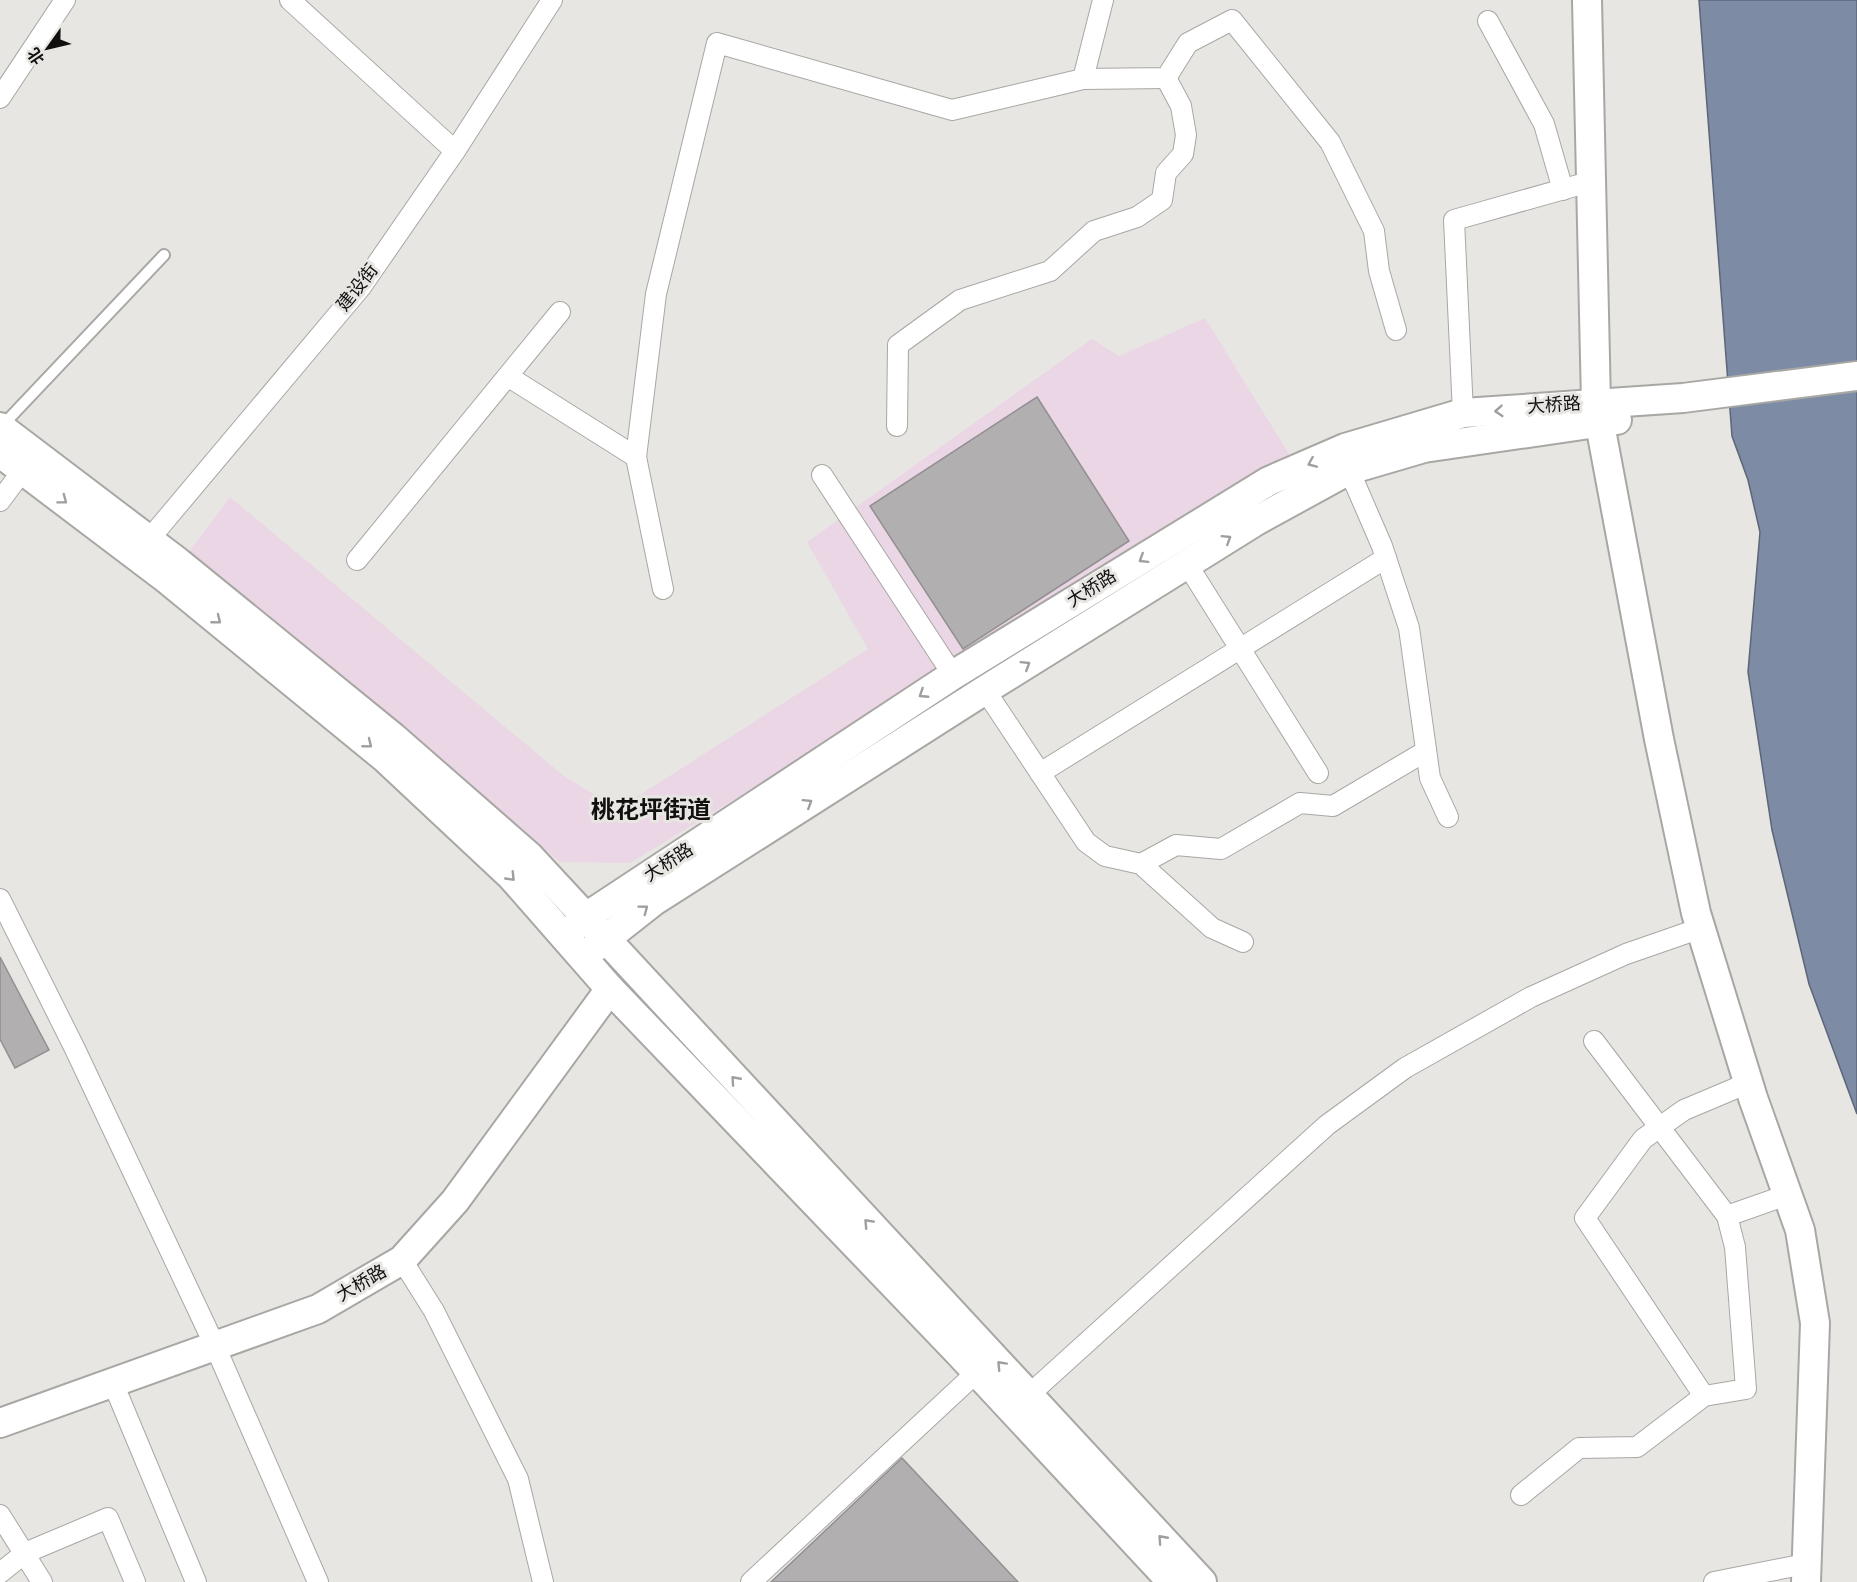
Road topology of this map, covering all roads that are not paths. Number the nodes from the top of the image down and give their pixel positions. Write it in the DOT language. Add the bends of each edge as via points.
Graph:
graph roads {
  1 [pos="65,0"];
  2 [pos="290,0"];
  3 [pos="552,0"];
  4 [pos="1103,0"];
  5 [pos="1587,0"];
  6 [pos="1488,21"];
  7 [pos="1166,78"];
  8 [pos="1083,79"];
  9 [pos="0,99"];
  10 [pos="455,151"];
  11 [pos="1576,186"];
  12 [pos="164,255"];
  13 [pos="560,312"];
  14 [pos="1396,330"];
  15 [pos="1857,376"];
  16 [pos="509,377"];
  17 [pos="1857,392"];
  18 [pos="1684,406"];
  19 [pos="1597,413"];
  20 [pos="1463,414"];
  21 [pos="897,426"];
  22 [pos="0,427"];
  23 [pos="0,453"];
  24 [pos="636,457"];
  25 [pos="23,470"];
  26 [pos="1349,470"];
  27 [pos="822,475"];
  28 [pos="0,501"];
  29 [pos="142,548"];
  30 [pos="1386,558"];
  31 [pos="357,560"];
  32 [pos="1186,564"];
  33 [pos="663,589"];
  34 [pos="1240,649"];
  35 [pos="952,675"];
  36 [pos="986,690"];
  37 [pos="1426,751"];
  38 [pos="1040,772"];
  39 [pos="1318,773"];
  40 [pos="1448,817"];
  41 [pos="1142,864"];
  42 [pos="0,899"];
  43 [pos="586,917"];
  44 [pos="1701,928"];
  45 [pos="605,938"];
  46 [pos="1243,942"];
  47 [pos="573,948"];
  48 [pos="610,989"];
  49 [pos="1593,1041"];
  50 [pos="1748,1083"];
  51 [pos="1660,1127"];
  52 [pos="1787,1195"];
  53 [pos="1727,1216"];
  54 [pos="402,1260"];
  55 [pos="215,1346"];
  56 [pos="977,1372"];
  57 [pos="113,1383"];
  58 [pos="1704,1396"];
  59 [pos="1020,1402"];
  60 [pos="0,1423"];
  61 [pos="1521,1496"];
  62 [pos="0,1515"];
  63 [pos="25,1553"];
  64 [pos="0,1573"];
  65 [pos="1806,1573"];
  66 [pos="1166,1580"];
  67 [pos="42,1582"];
  68 [pos="135,1582"];
  69 [pos="196,1582"];
  70 [pos="318,1582"];
  71 [pos="543,1582"];
  72 [pos="751,1582"];
  73 [pos="1202,1582"];
  74 [pos="1714,1582"];
  1 -- 9 [label="street"];
  2 -- 10 [label="street"];
  3 -- 10 [label="street, 建设街"];
  4 -- 8 [label="street"];
  5 -- 11 [label="main road"];
  6 -- 11 [label="street"];
  7 -- 8 [label="street"];
  7 -- 14 [label="street" via="1188,43 1232,20 1330,142 1374,231 1379,271"];
  7 -- 21 [label="street" via="1181,106 1186,135 1183,154 1166,174 1162,200 1137,218 1094,231 1050,271 960,300 898,345"];
  8 -- 24 [label="street" via="952,110 717,43 656,294"];
  10 -- 29 [label="street, 建设街" via="361,287"];
  11 -- 19 [label="main road"];
  11 -- 20 [label="street" via="1454,220"];
  12 -- 22 [label="lane"];
  13 -- 16 [label="street"];
  15 -- 18 [label="main road"];
  16 -- 24 [label="street"];
  16 -- 31 [label="street"];
  17 -- 18 [label="main road"];
  18 -- 19 [label="main road, 大桥路"];
  19 -- 20 [label="main road, 大桥路, one-way"];
  19 -- 26 [label="main road" via="1424,448"];
  19 -- 44 [label="main road" via="1659,739"];
  20 -- 35 [label="main road, 大桥路, one-way" via="1346,448 1269,481"];
  22 -- 29 [label="main road"];
  23 -- 25 [label="main road"];
  24 -- 33 [label="street"];
  25 -- 28 [label="street"];
  25 -- 29 [label="main road, one-way"];
  26 -- 30 [label="street"];
  32 -- 26 [label="main road, one-way"];
  27 -- 35 [label="street"];
  29 -- 43 [label="main road" via="393,737 529,856"];
  29 -- 47 [label="main road, one-way" via="386,759 511,876"];
  30 -- 34 [label="street"];
  30 -- 37 [label="street" via="1409,628"];
  32 -- 34 [label="street"];
  36 -- 32 [label="main road, one-way"];
  34 -- 38 [label="street"];
  34 -- 39 [label="street"];
  35 -- 43 [label="main road, 大桥路, one-way"];
  36 -- 38 [label="street"];
  45 -- 36 [label="main road, one-way" via="654,901"];
  37 -- 40 [label="street" via="1430,778"];
  37 -- 41 [label="street" via="1333,806 1300,803 1221,849 1176,845"];
  38 -- 41 [label="street" via="1086,842 1105,856"];
  41 -- 46 [label="street" via="1212,928"];
  42 -- 55 [label="street"];
  43 -- 45 [label="main road"];
  43 -- 47 [label="main road, 大桥路"];
  44 -- 50 [label="main road"];
  44 -- 59 [label="street" via="1626,954 1531,998 1405,1068 1327,1125"];
  45 -- 47 [label="main road"];
  59 -- 45 [label="main road, one-way"];
  47 -- 48 [label="main road"];
  48 -- 54 [label="main road, 大桥路" via="455,1201"];
  48 -- 56 [label="main road"];
  49 -- 51 [label="street"];
  50 -- 51 [label="street" via="1684,1110"];
  50 -- 52 [label="main road"];
  51 -- 53 [label="street"];
  51 -- 58 [label="street" via="1642,1139 1585,1218"];
  52 -- 53 [label="street"];
  52 -- 65 [label="main road" via="1800,1230 1815,1323"];
  53 -- 58 [label="street" via="1735,1246 1746,1389"];
  54 -- 55 [label="main road, 大桥路" via="318,1309"];
  54 -- 71 [label="street" via="434,1311 518,1479"];
  55 -- 57 [label="main road, 大桥路"];
  55 -- 70 [label="street"];
  56 -- 59 [label="main road"];
  56 -- 72 [label="street"];
  57 -- 60 [label="main road, 大桥路"];
  57 -- 69 [label="street"];
  58 -- 61 [label="street" via="1637,1447 1580,1448"];
  59 -- 66 [label="main road"];
  73 -- 59 [label="main road, one-way"];
  62 -- 63 [label="street"];
  63 -- 64 [label="street"];
  63 -- 67 [label="street"];
  63 -- 68 [label="street" via="108,1518"];
  65 -- 74 [label="street"];
}
